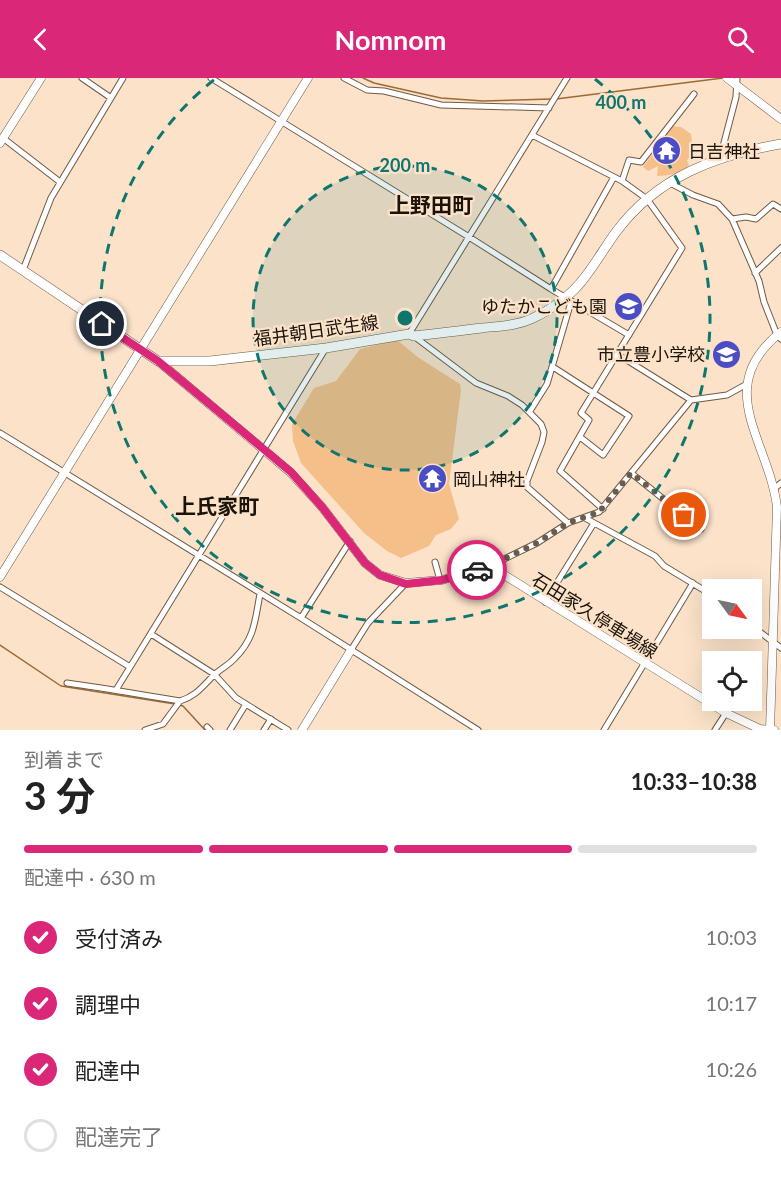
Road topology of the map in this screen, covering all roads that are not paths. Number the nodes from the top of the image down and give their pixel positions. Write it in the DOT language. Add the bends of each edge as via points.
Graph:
graph roads {
  1 [pos="41,78"];
  2 [pos="82,78"];
  3 [pos="123,78"];
  4 [pos="211,78"];
  5 [pos="308,78"];
  6 [pos="344,78"];
  7 [pos="567,78"];
  8 [pos="727,78"];
  9 [pos="738,82"];
  10 [pos="694,94"];
  11 [pos="111,98"];
  12 [pos="550,106"];
  13 [pos="781,119"];
  14 [pos="281,121"];
  15 [pos="532,135"];
  16 [pos="1,141"];
  17 [pos="781,144"];
  18 [pos="720,158"];
  19 [pos="614,177"];
  20 [pos="622,181"];
  21 [pos="60,182"];
  22 [pos="670,183"];
  23 [pos="647,200"];
  24 [pos="781,209"];
  25 [pos="732,219"];
  26 [pos="469,237"];
  27 [pos="781,248"];
  28 [pos="0,255"];
  29 [pos="23,270"];
  30 [pos="755,273"];
  31 [pos="550,290"];
  32 [pos="568,300"];
  33 [pos="411,335"];
  34 [pos="629,335"];
  35 [pos="780,335"];
  36 [pos="326,348"];
  37 [pos="141,350"];
  38 [pos="617,354"];
  39 [pos="158,361"];
  40 [pos="553,367"];
  41 [pos="747,384"];
  42 [pos="594,392"];
  43 [pos="691,400"];
  44 [pos="530,411"];
  45 [pos="0,433"];
  46 [pos="580,437"];
  47 [pos="264,449"];
  48 [pos="65,473"];
  49 [pos="631,473"];
  50 [pos="778,485"];
  51 [pos="603,509"];
  52 [pos="585,518"];
  53 [pos="568,523"];
  54 [pos="594,523"];
  55 [pos="701,529"];
  56 [pos="350,541"];
  57 [pos="778,551"];
  58 [pos="199,555"];
  59 [pos="435,562"];
  60 [pos="490,566"];
  61 [pos="0,577"];
  62 [pos="440,580"];
  63 [pos="693,583"];
  64 [pos="406,584"];
  65 [pos="0,587"];
  66 [pos="702,589"];
  67 [pos="260,594"];
  68 [pos="545,602"];
  69 [pos="301,618"];
  70 [pos="762,633"];
  71 [pos="151,634"];
  72 [pos="773,641"];
  73 [pos="781,648"];
  74 [pos="351,650"];
  75 [pos="645,663"];
  76 [pos="130,667"];
  77 [pos="214,674"];
  78 [pos="67,683"];
  79 [pos="116,690"];
  80 [pos="179,703"];
  81 [pos="246,704"];
  82 [pos="726,713"];
  83 [pos="271,719"];
  84 [pos="771,729"];
  85 [pos="145,730"];
  86 [pos="230,730"];
  87 [pos="264,730"];
  88 [pos="288,730"];
  89 [pos="302,730"];
  90 [pos="478,730"];
  91 [pos="604,730"];
  92 [pos="715,730"];
  1 -- 16 [label="street"];
  2 -- 11 [label="street"];
  3 -- 11 [label="street"];
  4 -- 14 [label="street"];
  5 -- 14 [label="street"];
  6 -- 12 [label="street" via="367,90 441,105"];
  7 -- 12 [label="street"];
  8 -- 9 [label="street"];
  9 -- 13 [label="street"];
  9 -- 18 [label="street"];
  10 -- 20 [label="street" via="641,162 629,160"];
  11 -- 21 [label="street"];
  12 -- 15 [label="street"];
  14 -- 26 [label="street"];
  14 -- 37 [label="street"];
  15 -- 19 [label="street"];
  15 -- 26 [label="street"];
  16 -- 21 [label="street"];
  17 -- 18 [label="main road, 福井朝日武生線"];
  18 -- 22 [label="main road, 福井朝日武生線"];
  19 -- 20 [label="street"];
  19 -- 31 [label="street"];
  20 -- 23 [label="street"];
  21 -- 29 [label="street"];
  22 -- 23 [label="main road, 福井朝日武生線"];
  22 -- 25 [label="street" via="718,204"];
  23 -- 32 [label="main road, 福井朝日武生線" via="617,231"];
  23 -- 34 [label="street" via="682,248"];
  24 -- 25 [label="street" via="773,204 756,219"];
  25 -- 30 [label="street"];
  26 -- 31 [label="street"];
  26 -- 33 [label="street"];
  27 -- 30 [label="street"];
  28 -- 29 [label="main road"];
  29 -- 37 [label="main road"];
  30 -- 35 [label="street"];
  31 -- 32 [label="street"];
  32 -- 33 [label="main road, 福井朝日武生線" via="519,324"];
  32 -- 34 [label="street"];
  32 -- 40 [label="street"];
  33 -- 36 [label="main road, 福井朝日武生線"];
  33 -- 44 [label="street" via="476,383 508,396"];
  34 -- 38 [label="street"];
  35 -- 41 [label="street" via="756,357"];
  36 -- 39 [label="main road, 福井朝日武生線" via="210,361"];
  36 -- 47 [label="street"];
  37 -- 39 [label="main road"];
  37 -- 48 [label="street"];
  38 -- 42 [label="street"];
  38 -- 43 [label="street"];
  39 -- 47 [label="street"];
  40 -- 42 [label="street"];
  40 -- 44 [label="street" via="548,384"];
  41 -- 43 [label="street" via="727,395"];
  41 -- 50 [label="street" via="748,411"];
  42 -- 46 [label="street" via="581,413 590,420"];
  42 -- 46 [label="street" via="629,416 603,455"];
  43 -- 49 [label="street"];
  44 -- 53 [label="street" via="544,432 527,487"];
  45 -- 48 [label="street"];
  46 -- 51 [label="street" via="560,471"];
  47 -- 56 [label="street" via="291,472"];
  47 -- 58 [label="street"];
  48 -- 58 [label="street"];
  48 -- 61 [label="street"];
  49 -- 51 [label="street"];
  49 -- 55 [label="street"];
  50 -- 57 [label="street"];
  51 -- 52 [label="street"];
  52 -- 53 [label="street"];
  52 -- 54 [label="street"];
  53 -- 60 [label="street"];
  54 -- 63 [label="street" via="655,556"];
  54 -- 68 [label="street"];
  56 -- 64 [label="street" via="365,563 380,575"];
  56 -- 69 [label="street"];
  57 -- 72 [label="street"];
  58 -- 67 [label="street"];
  58 -- 71 [label="street"];
  59 -- 62 [label="street"];
  60 -- 62 [label="street"];
  60 -- 68 [label="street, 石田家久停車場線"];
  62 -- 64 [label="street"];
  63 -- 66 [label="street"];
  63 -- 75 [label="street"];
  64 -- 74 [label="street" via="368,623"];
  65 -- 76 [label="street"];
  67 -- 69 [label="street"];
  67 -- 77 [label="street" via="248,645"];
  68 -- 75 [label="street, 石田家久停車場線"];
  69 -- 74 [label="street"];
  70 -- 72 [label="street"];
  71 -- 76 [label="street"];
  71 -- 77 [label="street"];
  72 -- 73 [label="street"];
  72 -- 84 [label="street"];
  74 -- 89 [label="street"];
  74 -- 90 [label="street"];
  75 -- 82 [label="street, 石田家久停車場線"];
  75 -- 91 [label="street"];
  76 -- 79 [label="street"];
  77 -- 80 [label="street" via="201,690"];
  77 -- 81 [label="street"];
  78 -- 79 [label="street"];
  79 -- 80 [label="street"];
  80 -- 85 [label="street" via="163,724"];
  81 -- 83 [label="street"];
  81 -- 86 [label="street"];
  82 -- 84 [label="street, 石田家久停車場線" via="760,729"];
  82 -- 92 [label="street"];
  83 -- 87 [label="street"];
  83 -- 88 [label="street"];
}
